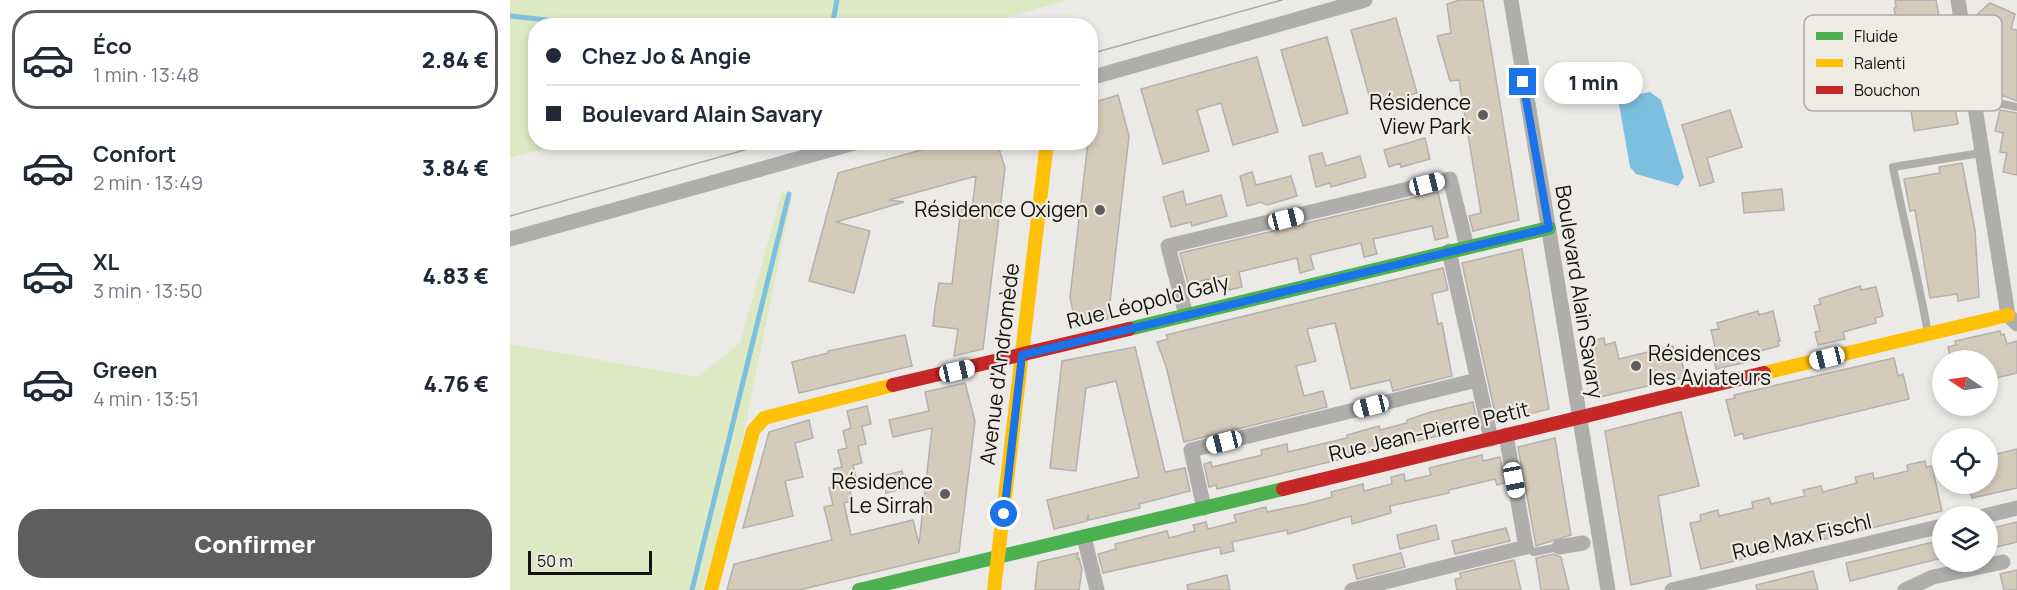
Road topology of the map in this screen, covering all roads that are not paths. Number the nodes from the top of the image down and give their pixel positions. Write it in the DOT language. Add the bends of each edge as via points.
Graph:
graph roads {
  1 [pos="1365,0"];
  2 [pos="1511,0"];
  3 [pos="1958,0"];
  4 [pos="1960,15"];
  5 [pos="1098,76"];
  6 [pos="2002,104"];
  7 [pos="2017,107"];
  8 [pos="1975,111"];
  9 [pos="830,150"];
  10 [pos="1046,150"];
  11 [pos="1981,153"];
  12 [pos="1549,228"];
  13 [pos="510,240"];
  14 [pos="1467,247"];
  15 [pos="1449,251"];
  16 [pos="1186,315"];
  17 [pos="2012,319"];
  18 [pos="1929,334"];
  19 [pos="1022,355"];
  20 [pos="1477,380"];
  21 [pos="1579,419"];
  22 [pos="1498,437"];
  23 [pos="1204,508"];
  24 [pos="2017,508"];
  25 [pos="1998,513"];
  26 [pos="1932,528"];
  27 [pos="1084,537"];
  28 [pos="1583,543"];
  29 [pos="1559,547"];
  30 [pos="1526,548"];
  31 [pos="998,556"];
  32 [pos="2003,562"];
  33 [pos="711,590"];
  34 [pos="859,590"];
  35 [pos="994,590"];
  36 [pos="1097,590"];
  37 [pos="1352,590"];
  38 [pos="1608,590"];
  39 [pos="1672,590"];
  40 [pos="1905,590"];
  1 -- 5 [label="street"];
  2 -- 12 [label="street, Boulevard Alain Savary"];
  3 -- 4 [label="street"];
  6 -- 7 [label="lane"];
  8 -- 11 [label="street"];
  9 -- 13 [label="street"];
  10 -- 19 [label="street, Avenue d'Andromède"];
  11 -- 17 [label="street"];
  11 -- 18 [label="lane" via="1893,167"];
  12 -- 14 [label="street, Rue Léopold Galy"];
  12 -- 21 [label="street, Boulevard Alain Savary"];
  14 -- 15 [label="street, Rue Léopold Galy"];
  14 -- 16 [label="street" via="1450,179 1168,246"];
  15 -- 16 [label="street, Rue Léopold Galy"];
  15 -- 20 [label="street"];
  16 -- 19 [label="street, Rue Léopold Galy"];
  17 -- 18 [label="street, Rue Jean-Pierre Petit"];
  18 -- 21 [label="street, Rue Jean-Pierre Petit"];
  19 -- 31 [label="street, Avenue d'Andromède"];
  19 -- 33 [label="street, Rue Léopold Galy" via="797,408 759,422 753,431"];
  20 -- 22 [label="street"];
  20 -- 23 [label="street" via="1191,450"];
  21 -- 22 [label="street, Rue Jean-Pierre Petit"];
  21 -- 38 [label="street, Boulevard Alain Savary"];
  22 -- 23 [label="street, Rue Jean-Pierre Petit"];
  22 -- 30 [label="street"];
  23 -- 27 [label="street, Rue Jean-Pierre Petit"];
  24 -- 25 [label="street"];
  26 -- 39 [label="street, Rue Max Fischl"];
  27 -- 31 [label="street, Rue Jean-Pierre Petit"];
  27 -- 36 [label="street"];
  28 -- 29 [label="street"];
  29 -- 30 [label="lane" via="1534,552"];
  30 -- 37 [label="street"];
  31 -- 34 [label="street, Rue Jean-Pierre Petit"];
  31 -- 35 [label="street, Avenue d'Andromède"];
  32 -- 40 [label="street" via="1933,577"];
}
